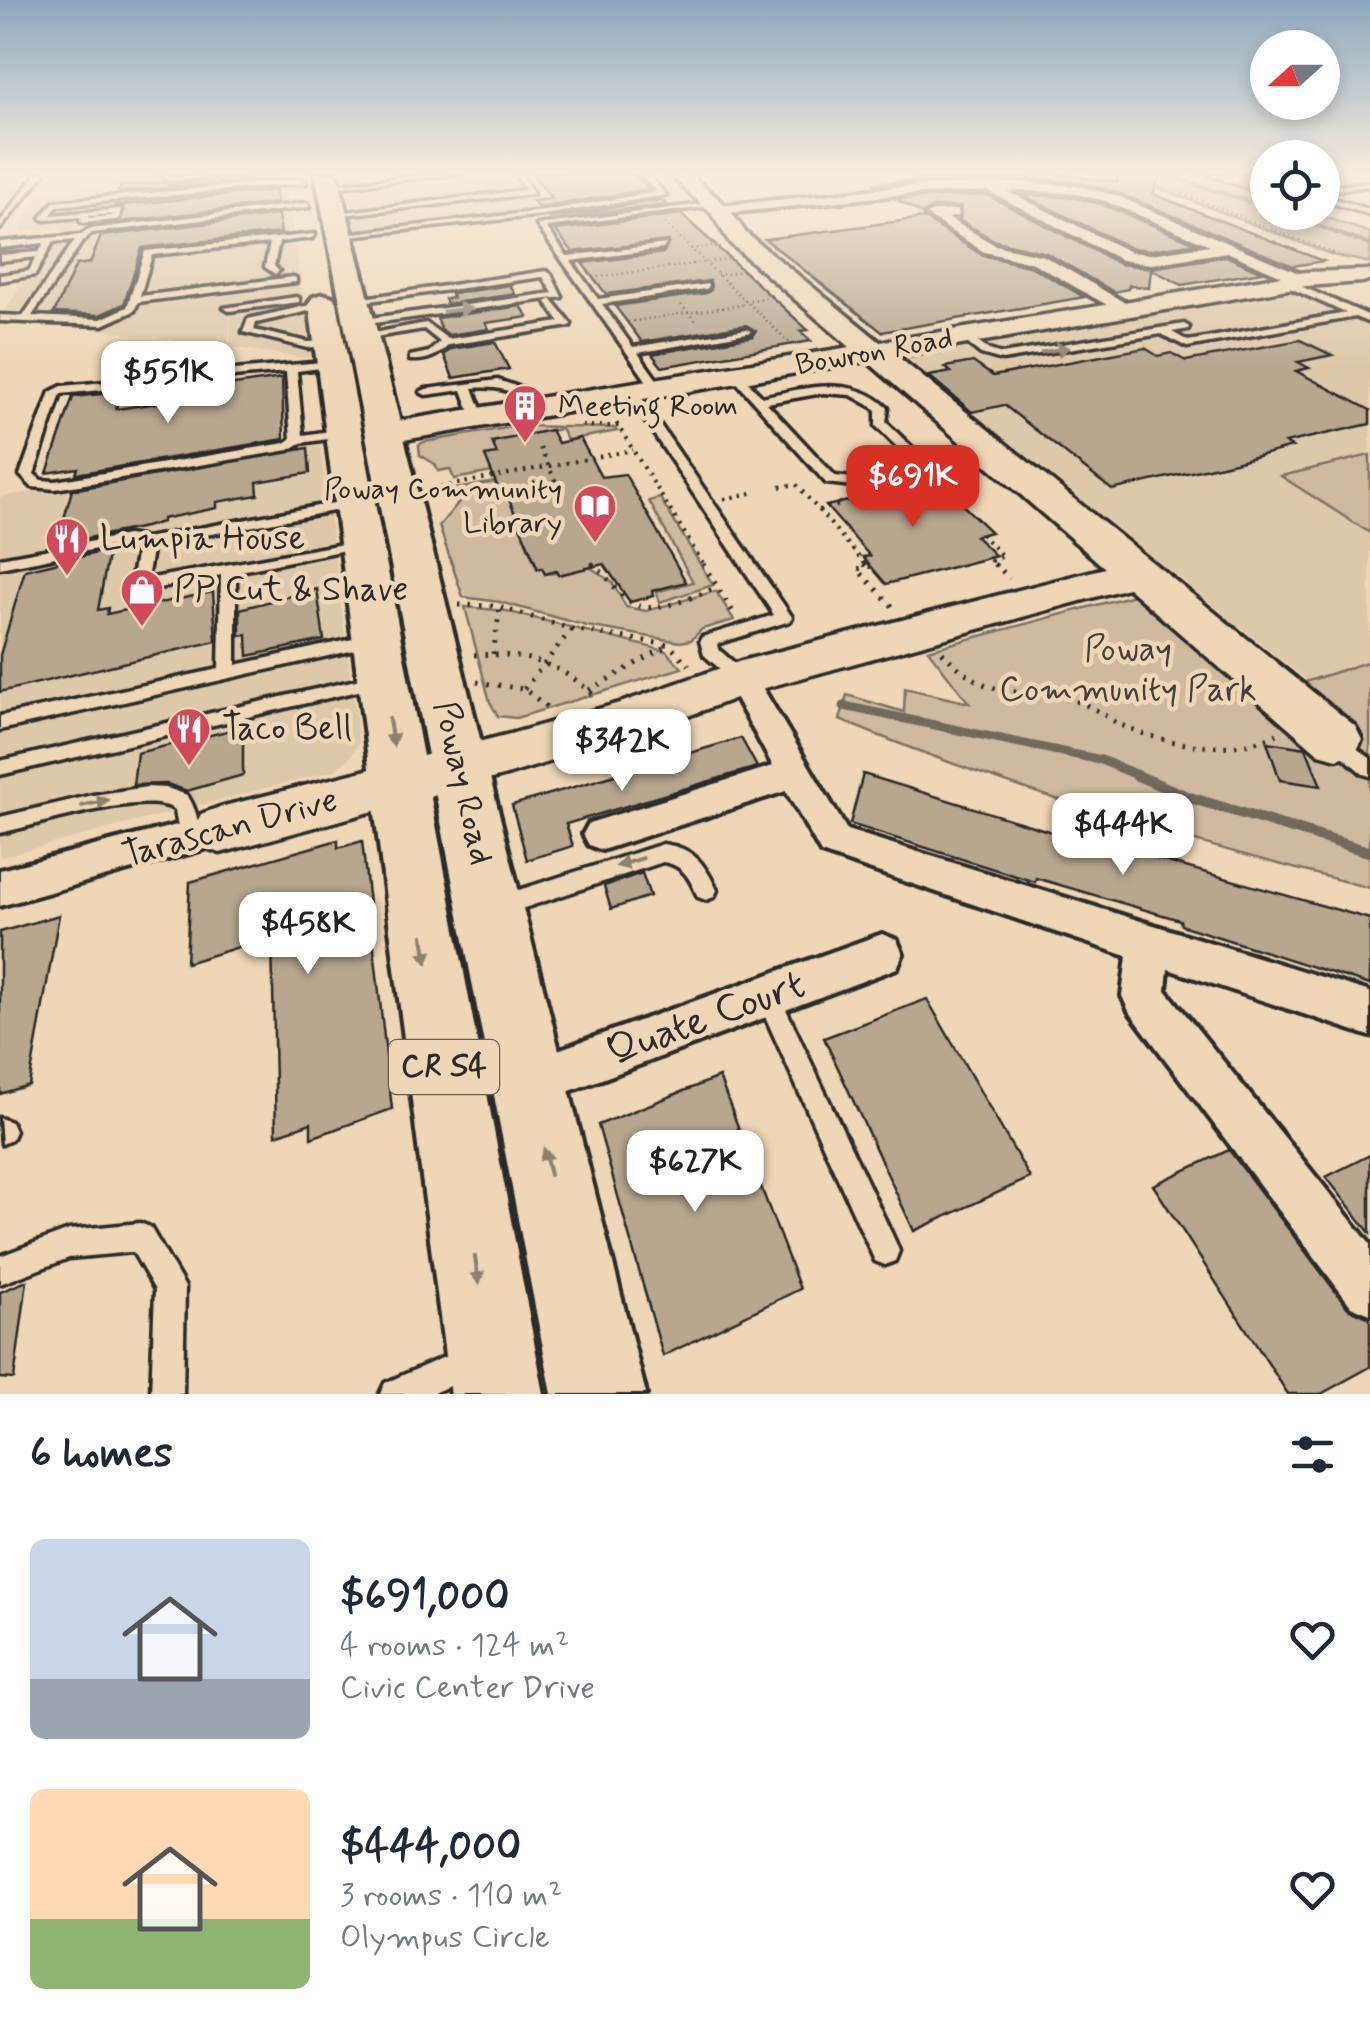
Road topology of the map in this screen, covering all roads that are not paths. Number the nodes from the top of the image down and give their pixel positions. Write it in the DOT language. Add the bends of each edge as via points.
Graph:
graph roads {
  1 [pos="71,238"];
  2 [pos="81,238"];
  3 [pos="157,238"];
  4 [pos="265,238"];
  5 [pos="271,238"];
  6 [pos="340,238"];
  7 [pos="361,238"];
  8 [pos="433,238"];
  9 [pos="549,238"];
  10 [pos="739,238"];
  11 [pos="970,238"];
  12 [pos="1089,238"];
  13 [pos="1207,238"];
  14 [pos="50,240"];
  15 [pos="275,240"];
  16 [pos="0,245"];
  17 [pos="662,246"];
  18 [pos="1230,247"];
  19 [pos="0,258"];
  20 [pos="41,258"];
  21 [pos="565,260"];
  22 [pos="319,264"];
  23 [pos="0,267"];
  24 [pos="1361,272"];
  25 [pos="274,274"];
  26 [pos="0,278"];
  27 [pos="1294,280"];
  28 [pos="705,286"];
  29 [pos="136,299"];
  30 [pos="551,302"];
  31 [pos="596,302"];
  32 [pos="275,303"];
  33 [pos="229,308"];
  34 [pos="1127,309"];
  35 [pos="1356,314"];
  36 [pos="271,316"];
  37 [pos="0,318"];
  38 [pos="25,320"];
  39 [pos="1370,320"];
  40 [pos="1184,327"];
  41 [pos="1163,330"];
  42 [pos="747,332"];
  43 [pos="964,337"];
  44 [pos="446,342"];
  45 [pos="631,351"];
  46 [pos="873,352"];
  47 [pos="414,358"];
  48 [pos="291,366"];
  49 [pos="736,375"];
  50 [pos="466,386"];
  51 [pos="426,392"];
  52 [pos="633,396"];
  53 [pos="758,401"];
  54 [pos="539,407"];
  55 [pos="478,417"];
  56 [pos="369,422"];
  57 [pos="297,440"];
  58 [pos="994,454"];
  59 [pos="926,468"];
  60 [pos="358,523"];
  61 [pos="146,542"];
  62 [pos="0,562"];
  63 [pos="229,569"];
  64 [pos="1137,572"];
  65 [pos="438,614"];
  66 [pos="379,659"];
  67 [pos="226,673"];
  68 [pos="718,675"];
  69 [pos="0,723"];
  70 [pos="1354,754"];
  71 [pos="0,768"];
  72 [pos="794,774"];
  73 [pos="429,776"];
  74 [pos="0,825"];
  75 [pos="204,834"];
  76 [pos="602,834"];
  77 [pos="0,888"];
  78 [pos="706,890"];
  79 [pos="492,908"];
  80 [pos="1150,942"];
  81 [pos="882,954"];
  82 [pos="768,996"];
  83 [pos="1370,1014"];
  84 [pos="530,1083"];
  85 [pos="884,1251"];
  86 [pos="0,1270"];
  87 [pos="1370,1287"];
  88 [pos="494,1372"];
  89 [pos="167,1394"];
  90 [pos="396,1394"];
  91 [pos="599,1394"];
  1 -- 14 [label="lane"];
  2 -- 38 [label="lane"];
  3 -- 22 [label="lane"];
  4 -- 22 [label="lane"];
  5 -- 22 [label="lane"];
  6 -- 22 [label="lane"];
  7 -- 22 [label="lane"];
  8 -- 22 [label="lane"];
  9 -- 21 [label="lane"];
  10 -- 46 [label="street"];
  11 -- 34 [label="street" via="1038,259"];
  12 -- 18 [label="street" via="1126,257 1150,259"];
  13 -- 18 [label="street"];
  14 -- 16 [label="lane"];
  14 -- 20 [label="lane"];
  15 -- 22 [label="lane"];
  15 -- 22 [label="lane"];
  15 -- 29 [label="lane" via="148,253"];
  17 -- 21 [label="lane"];
  18 -- 27 [label="street"];
  19 -- 20 [label="lane"];
  20 -- 23 [label="lane"];
  20 -- 26 [label="lane" via="28,275"];
  21 -- 31 [label="lane"];
  22 -- 22 [label="lane, one-way" via="558,296 546,274"];
  22 -- 25 [label="lane"];
  22 -- 25 [label="lane"];
  22 -- 32 [label="lane"];
  22 -- 36 [label="lane"];
  22 -- 36 [label="lane" via="286,350 240,343 240,323"];
  22 -- 44 [label="lane"];
  22 -- 48 [label="lane"];
  22 -- 56 [label="main road, Poway Road / CR S4"];
  22 -- 56 [label="main road, Poway Road / CR S4"];
  24 -- 27 [label="street, Bowron Road"];
  25 -- 29 [label="lane"];
  25 -- 32 [label="lane"];
  27 -- 34 [label="street, Bowron Road"];
  27 -- 35 [label="lane"];
  28 -- 31 [label="lane"];
  29 -- 38 [label="lane" via="127,314 104,322"];
  30 -- 44 [label="lane" via="566,324"];
  31 -- 45 [label="lane"];
  32 -- 33 [label="lane"];
  32 -- 36 [label="lane"];
  34 -- 43 [label="street, Bowron Road"];
  35 -- 39 [label="lane"];
  35 -- 41 [label="lane" via="1187,344"];
  37 -- 38 [label="lane"];
  40 -- 41 [label="lane"];
  43 -- 41 [label="lane, one-way" via="1002,357"];
  42 -- 45 [label="lane"];
  43 -- 46 [label="street, Bowron Road"];
  44 -- 47 [label="lane"];
  45 -- 52 [label="lane"];
  46 -- 49 [label="street, Bowron Road"];
  46 -- 58 [label="street"];
  48 -- 57 [label="lane"];
  48 -- 57 [label="lane" via="56,392 27,474 37,484 55,485"];
  49 -- 52 [label="street, Bowron Road"];
  49 -- 53 [label="lane"];
  50 -- 51 [label="lane"];
  50 -- 54 [label="lane" via="498,381 523,389"];
  50 -- 55 [label="lane"];
  52 -- 54 [label="street, Bowron Road"];
  52 -- 68 [label="lane" via="784,617 708,642"];
  53 -- 59 [label="lane" via="831,480"];
  53 -- 59 [label="lane" via="835,388 861,392 882,408 880,423"];
  54 -- 55 [label="street, Bowron Road"];
  55 -- 56 [label="street, Bowron Road"];
  56 -- 57 [label="lane"];
  56 -- 60 [label="main road, Poway Road / CR S4"];
  56 -- 65 [label="main road, Poway Road / CR S4"];
  58 -- 59 [label="lane"];
  58 -- 64 [label="street"];
  60 -- 61 [label="lane"];
  60 -- 63 [label="lane"];
  60 -- 65 [label="main road" via="388,544 398,590"];
  60 -- 66 [label="main road, Poway Road / CR S4"];
  61 -- 62 [label="lane" via="127,539"];
  61 -- 63 [label="lane" via="141,585"];
  63 -- 67 [label="lane"];
  64 -- 68 [label="street, Tarascan Drive"];
  64 -- 70 [label="street"];
  65 -- 73 [label="main road, Poway Road / CR S4"];
  66 -- 67 [label="lane"];
  66 -- 71 [label="lane"];
  66 -- 73 [label="main road, Poway Road / CR S4, one-way"];
  67 -- 69 [label="lane"];
  68 -- 72 [label="street"];
  68 -- 73 [label="street, Tarascan Drive" via="634,717"];
  72 -- 76 [label="street"];
  72 -- 80 [label="street" via="834,842"];
  73 -- 75 [label="street, Tarascan Drive"];
  73 -- 79 [label="main road, Poway Road / CR S4"];
  73 -- 88 [label="main road, Poway Road / CR S4, one-way"];
  74 -- 75 [label="lane, one-way" via="104,801 162,796 180,801"];
  75 -- 77 [label="street, Tarascan Drive"];
  78 -- 79 [label="lane, one-way" via="694,862 663,853"];
  79 -- 84 [label="main road, Poway Road / CR S4"];
  80 -- 83 [label="street"];
  80 -- 87 [label="street" via="1144,996"];
  81 -- 82 [label="street, Quate Court"];
  82 -- 84 [label="street, Quate Court"];
  82 -- 85 [label="lane"];
  91 -- 84 [label="main road, Poway Road / CR S4, one-way"];
  86 -- 89 [label="lane" via="70,1244 140,1237 170,1287"];
  88 -- 90 [label="lane"];
}
